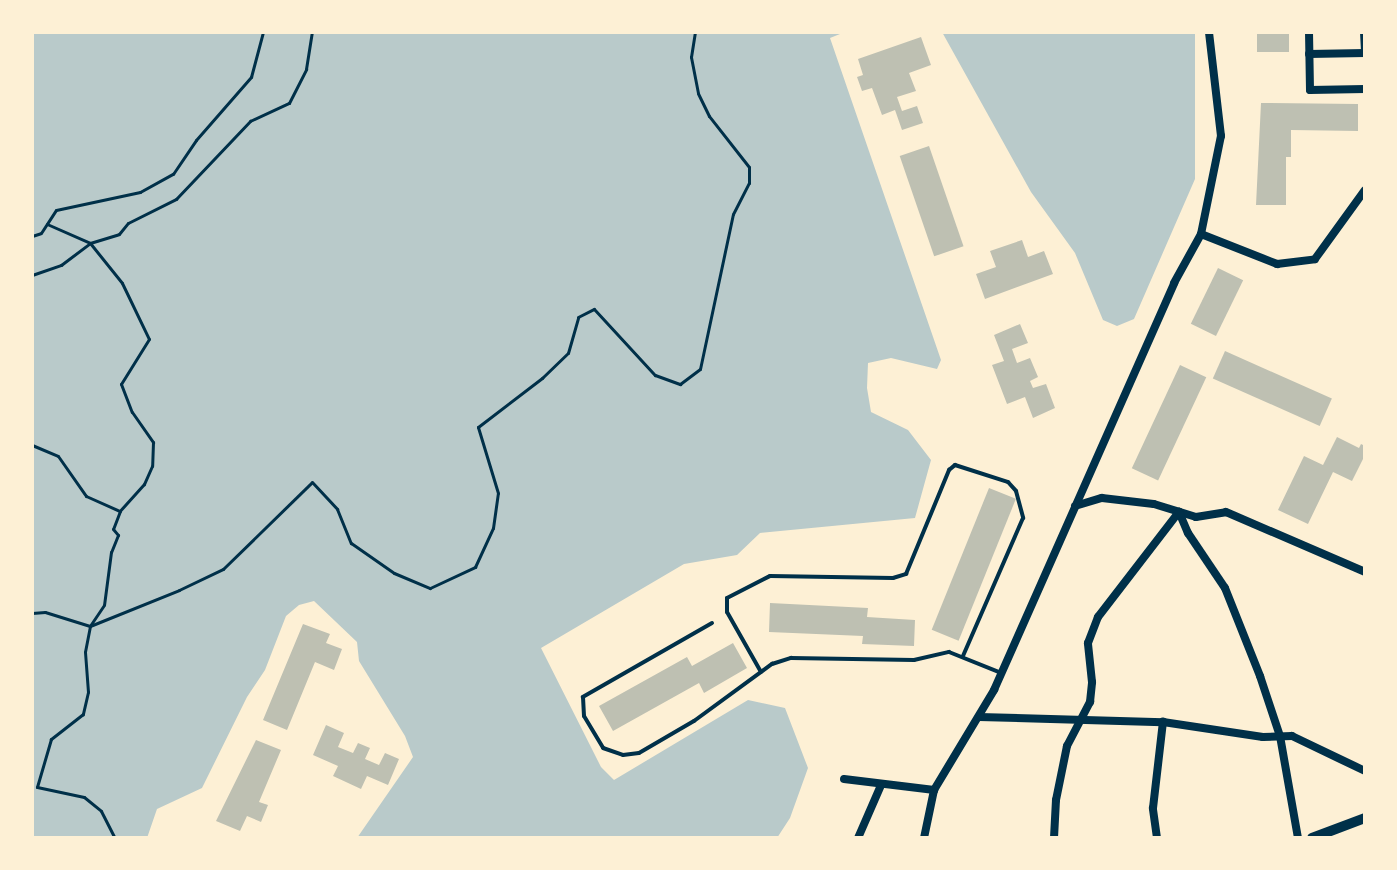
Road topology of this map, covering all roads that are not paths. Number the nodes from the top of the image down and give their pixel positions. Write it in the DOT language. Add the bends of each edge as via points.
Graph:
graph roads {
  1 [pos="1209,32"];
  2 [pos="1309,32"];
  3 [pos="1364,32"];
  4 [pos="1365,53"];
  5 [pos="1309,54"];
  6 [pos="1365,89"];
  7 [pos="1365,190"];
  8 [pos="1201,234"];
  9 [pos="1075,506"];
  10 [pos="1179,512"];
  11 [pos="1365,572"];
  12 [pos="712,623"];
  13 [pos="963,656"];
  14 [pos="761,672"];
  15 [pos="1002,673"];
  16 [pos="979,717"];
  17 [pos="1082,720"];
  18 [pos="1163,722"];
  19 [pos="1280,736"];
  20 [pos="1365,771"];
  21 [pos="844,779"];
  22 [pos="881,785"];
  23 [pos="934,790"];
  24 [pos="1365,818"];
  25 [pos="858,838"];
  26 [pos="924,838"];
  27 [pos="1054,838"];
  28 [pos="1157,838"];
  29 [pos="1298,838"];
  30 [pos="1312,838"];
  1 -- 8 [label="street" via="1221,136"];
  2 -- 5 [label="street"];
  3 -- 4 [label="street"];
  4 -- 5 [label="street"];
  5 -- 6 [label="street" via="1310,90"];
  7 -- 8 [label="street" via="1315,259 1277,264"];
  8 -- 9 [label="street"];
  9 -- 10 [label="street" via="1102,498"];
  9 -- 15 [label="street"];
  10 -- 11 [label="street" via="1196,517 1226,512"];
  10 -- 17 [label="street" via="1098,617 1088,643 1092,682"];
  10 -- 19 [label="street" via="1225,588"];
  12 -- 14 [label="lane" via="583,697 584,716 603,748 623,755 639,753"];
  13 -- 14 [label="lane" via="791,658"];
  13 -- 14 [label="lane" via="1023,513 1008,482 955,465 906,574 770,576 727,598 727,612"];
  13 -- 15 [label="lane"];
  15 -- 16 [label="street"];
  16 -- 17 [label="street"];
  16 -- 23 [label="street"];
  17 -- 18 [label="street"];
  17 -- 27 [label="street" via="1067,746"];
  18 -- 19 [label="street"];
  18 -- 28 [label="street" via="1153,808"];
  19 -- 20 [label="street" via="1292,736"];
  19 -- 29 [label="street"];
  21 -- 22 [label="street"];
  22 -- 23 [label="street"];
  22 -- 25 [label="street"];
  23 -- 26 [label="street"];
  24 -- 30 [label="street"];
}
